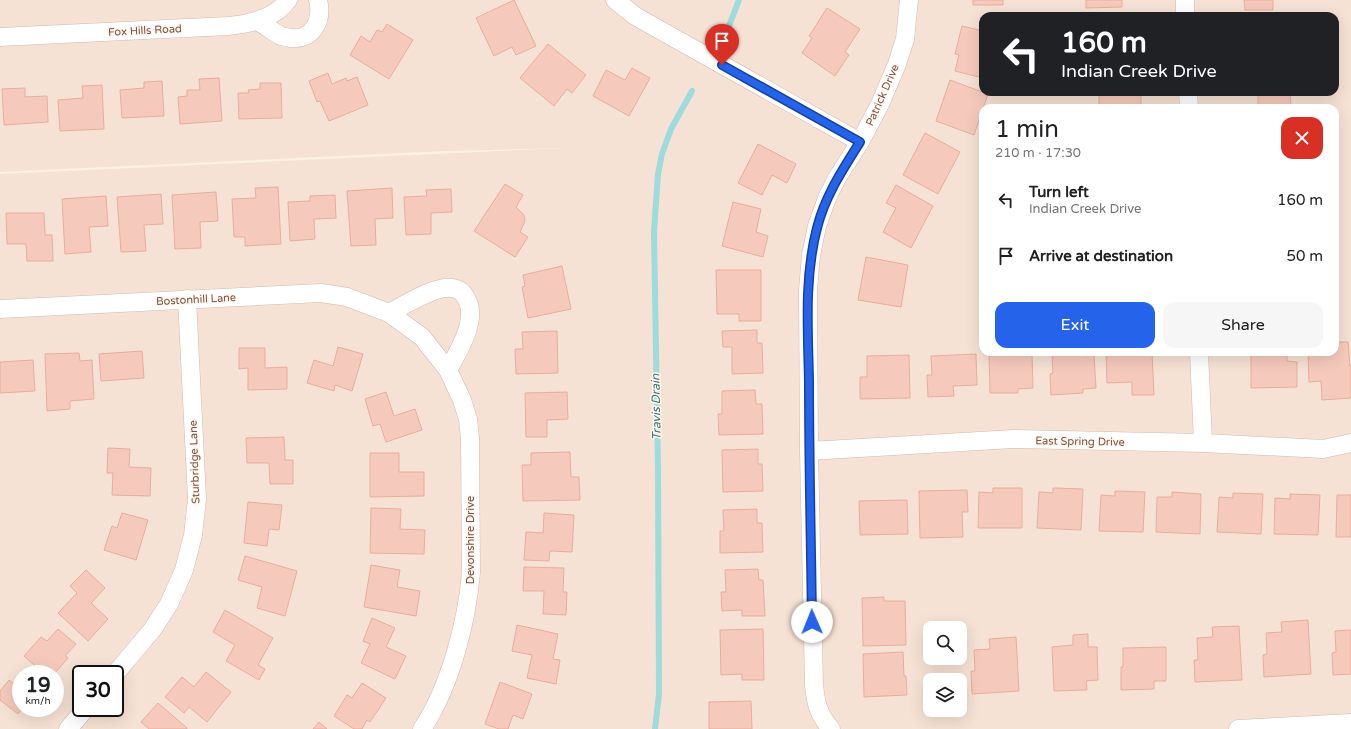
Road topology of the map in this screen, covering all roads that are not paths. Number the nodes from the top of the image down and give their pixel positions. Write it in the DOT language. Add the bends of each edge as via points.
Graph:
graph roads {
  1 [pos="318,0"];
  2 [pos="615,0"];
  3 [pos="909,0"];
  4 [pos="1185,0"];
  5 [pos="287,2"];
  6 [pos="1185,12"];
  7 [pos="257,20"];
  8 [pos="0,37"];
  9 [pos="860,142"];
  10 [pos="187,299"];
  11 [pos="0,309"];
  12 [pos="389,313"];
  13 [pos="422,337"];
  14 [pos="1199,356"];
  15 [pos="448,370"];
  16 [pos="1203,443"];
  17 [pos="1351,444"];
  18 [pos="809,451"];
  19 [pos="123,665"];
  20 [pos="78,717"];
  21 [pos="1351,723"];
  22 [pos="68,729"];
  23 [pos="422,729"];
  24 [pos="830,729"];
  25 [pos="1238,729"];
  1 -- 7 [label="street" via="319,15 316,26 308,35 297,39 282,37"];
  2 -- 9 [label="street" via="635,16"];
  3 -- 9 [label="street, Patrick Drive" via="905,39 897,64"];
  4 -- 6 [label="street"];
  5 -- 7 [label="street, Fox Hills Road" via="273,14"];
  7 -- 8 [label="street, Fox Hills Road" via="248,24 228,26"];
  9 -- 18 [label="street, Patrick Drive" via="837,178 828,198 817,226 811,255 808,290"];
  10 -- 11 [label="street, Bostonhill Lane"];
  10 -- 12 [label="street, Bostonhill Lane" via="321,293 347,297"];
  10 -- 19 [label="street, Sturbridge Lane" via="197,499 193,535 184,570 169,604 152,630"];
  12 -- 13 [label="street, Bostonhill Lane"];
  12 -- 15 [label="street" via="424,295 445,288 462,292 468,302 470,320 462,345"];
  13 -- 15 [label="street, Devonshire Drive"];
  14 -- 16 [label="street"];
  15 -- 23 [label="street, Devonshire Drive" via="462,400 470,438 470,590 461,634 447,677"];
  16 -- 17 [label="street, East Spring Drive" via="1323,449"];
  16 -- 18 [label="street, East Spring Drive" via="1013,440"];
  18 -- 24 [label="street, Patrick Drive" via="814,685 817,707"];
  20 -- 22 [label="street"];
  21 -- 25 [label="street"];
}
